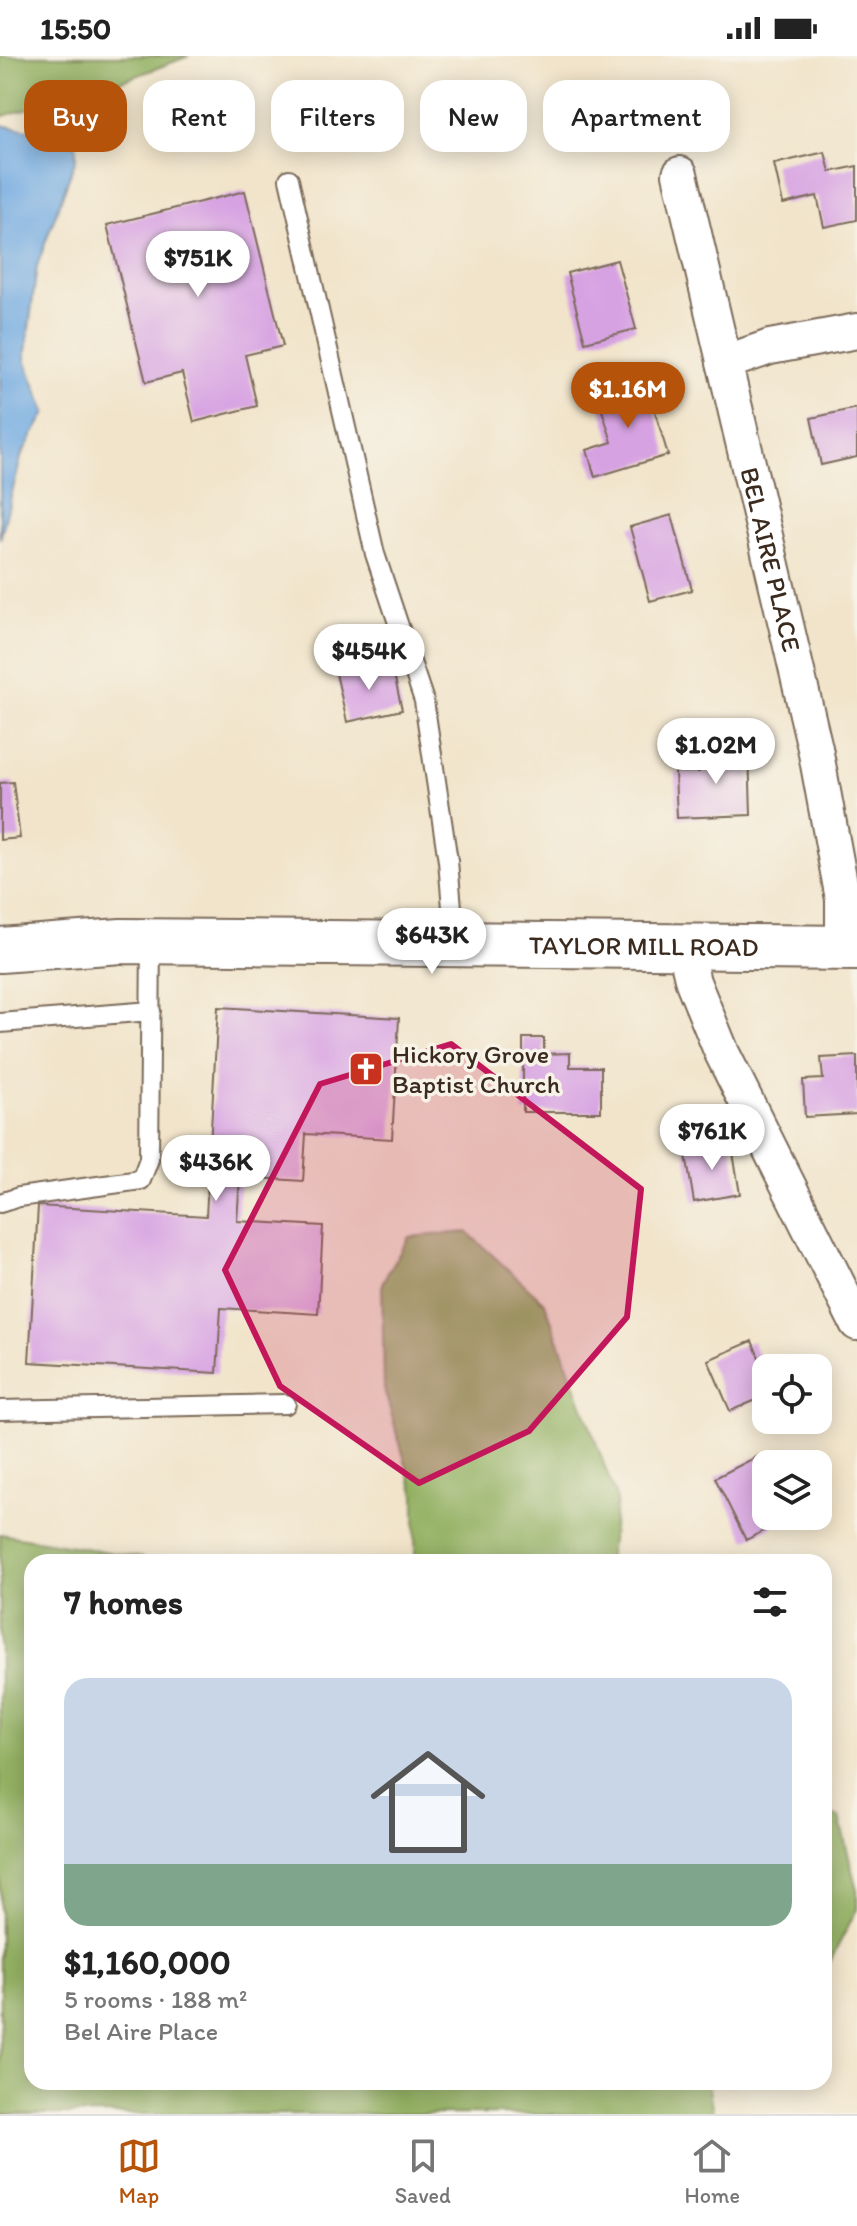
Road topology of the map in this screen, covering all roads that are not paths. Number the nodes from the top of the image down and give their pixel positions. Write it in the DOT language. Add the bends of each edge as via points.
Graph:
graph roads {
  1 [pos="680,174"];
  2 [pos="289,179"];
  3 [pos="857,331"];
  4 [pos="724,363"];
  5 [pos="151,941"];
  6 [pos="455,943"];
  7 [pos="684,945"];
  8 [pos="850,948"];
  9 [pos="0,950"];
  10 [pos="151,1011"];
  11 [pos="0,1023"];
  12 [pos="0,1203"];
  13 [pos="857,1323"];
  14 [pos="286,1404"];
  15 [pos="0,1410"];
  1 -- 4 [label="street, BEL AIRE PLACE"];
  2 -- 6 [label="lane" via="375,554 424,701"];
  3 -- 4 [label="street" via="770,347"];
  4 -- 8 [label="street, BEL AIRE PLACE" via="815,748"];
  5 -- 6 [label="main road, TAYLOR MILL ROAD"];
  5 -- 9 [label="main road, TAYLOR MILL ROAD"];
  5 -- 10 [label="lane"];
  6 -- 7 [label="main road, TAYLOR MILL ROAD"];
  7 -- 8 [label="main road, TAYLOR MILL ROAD"];
  7 -- 13 [label="street" via="722,1053"];
  10 -- 11 [label="lane"];
  10 -- 12 [label="lane" via="149,1159 141,1180"];
  14 -- 15 [label="lane"];
}
